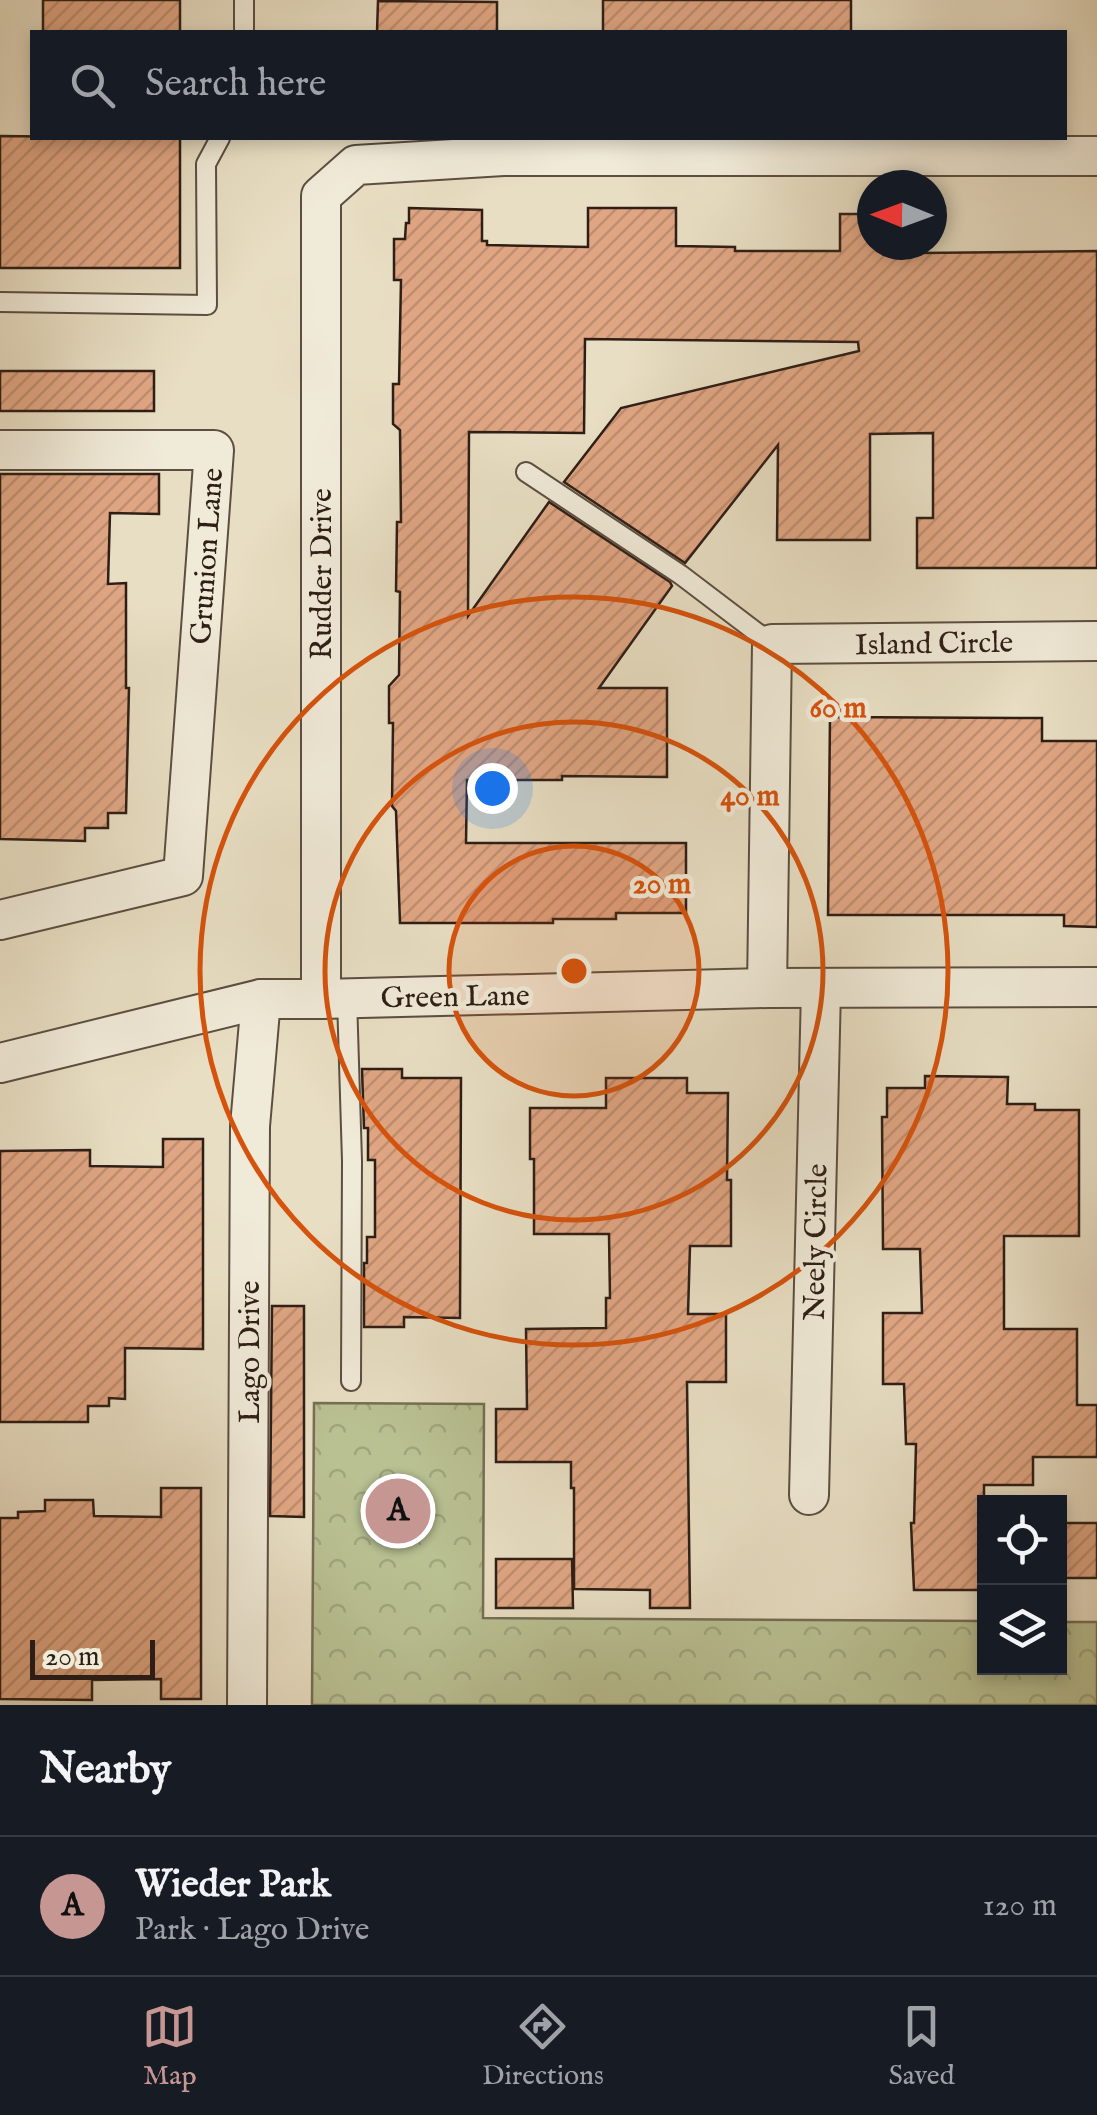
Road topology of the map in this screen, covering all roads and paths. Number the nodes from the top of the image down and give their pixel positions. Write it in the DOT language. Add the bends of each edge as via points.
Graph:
graph roads {
  1 [pos="244,0"];
  2 [pos="244,30"];
  3 [pos="219,140"];
  4 [pos="1097,156"];
  5 [pos="0,302"];
  6 [pos="0,450"];
  7 [pos="526,472"];
  8 [pos="1097,641"];
  9 [pos="772,644"];
  10 [pos="0,920"];
  11 [pos="1097,987"];
  12 [pos="767,988"];
  13 [pos="821,989"];
  14 [pos="261,998"];
  15 [pos="334,999"];
  16 [pos="0,1063"];
  17 [pos="351,1380"];
  18 [pos="809,1495"];
  19 [pos="248,1705"];
  1 -- 2 [label="lane"];
  3 -- 5 [label="lane" via="206,164 206,305"];
  4 -- 15 [label="street, Rudder Drive" via="503,156 356,165 321,196"];
  6 -- 10 [label="street, Grunion Lane" via="214,450 183,876"];
  7 -- 9 [label="lane"];
  8 -- 9 [label="street, Island Circle"];
  9 -- 12 [label="street"];
  11 -- 13 [label="street, Green Lane"];
  12 -- 13 [label="street, Green Lane"];
  12 -- 15 [label="street, Green Lane"];
  13 -- 18 [label="street, Neely Circle"];
  14 -- 15 [label="street, Green Lane"];
  14 -- 16 [label="street, Green Lane"];
  14 -- 19 [label="street, Lago Drive" via="250,1126"];
  15 -- 17 [label="lane" via="352,1160"];
}
